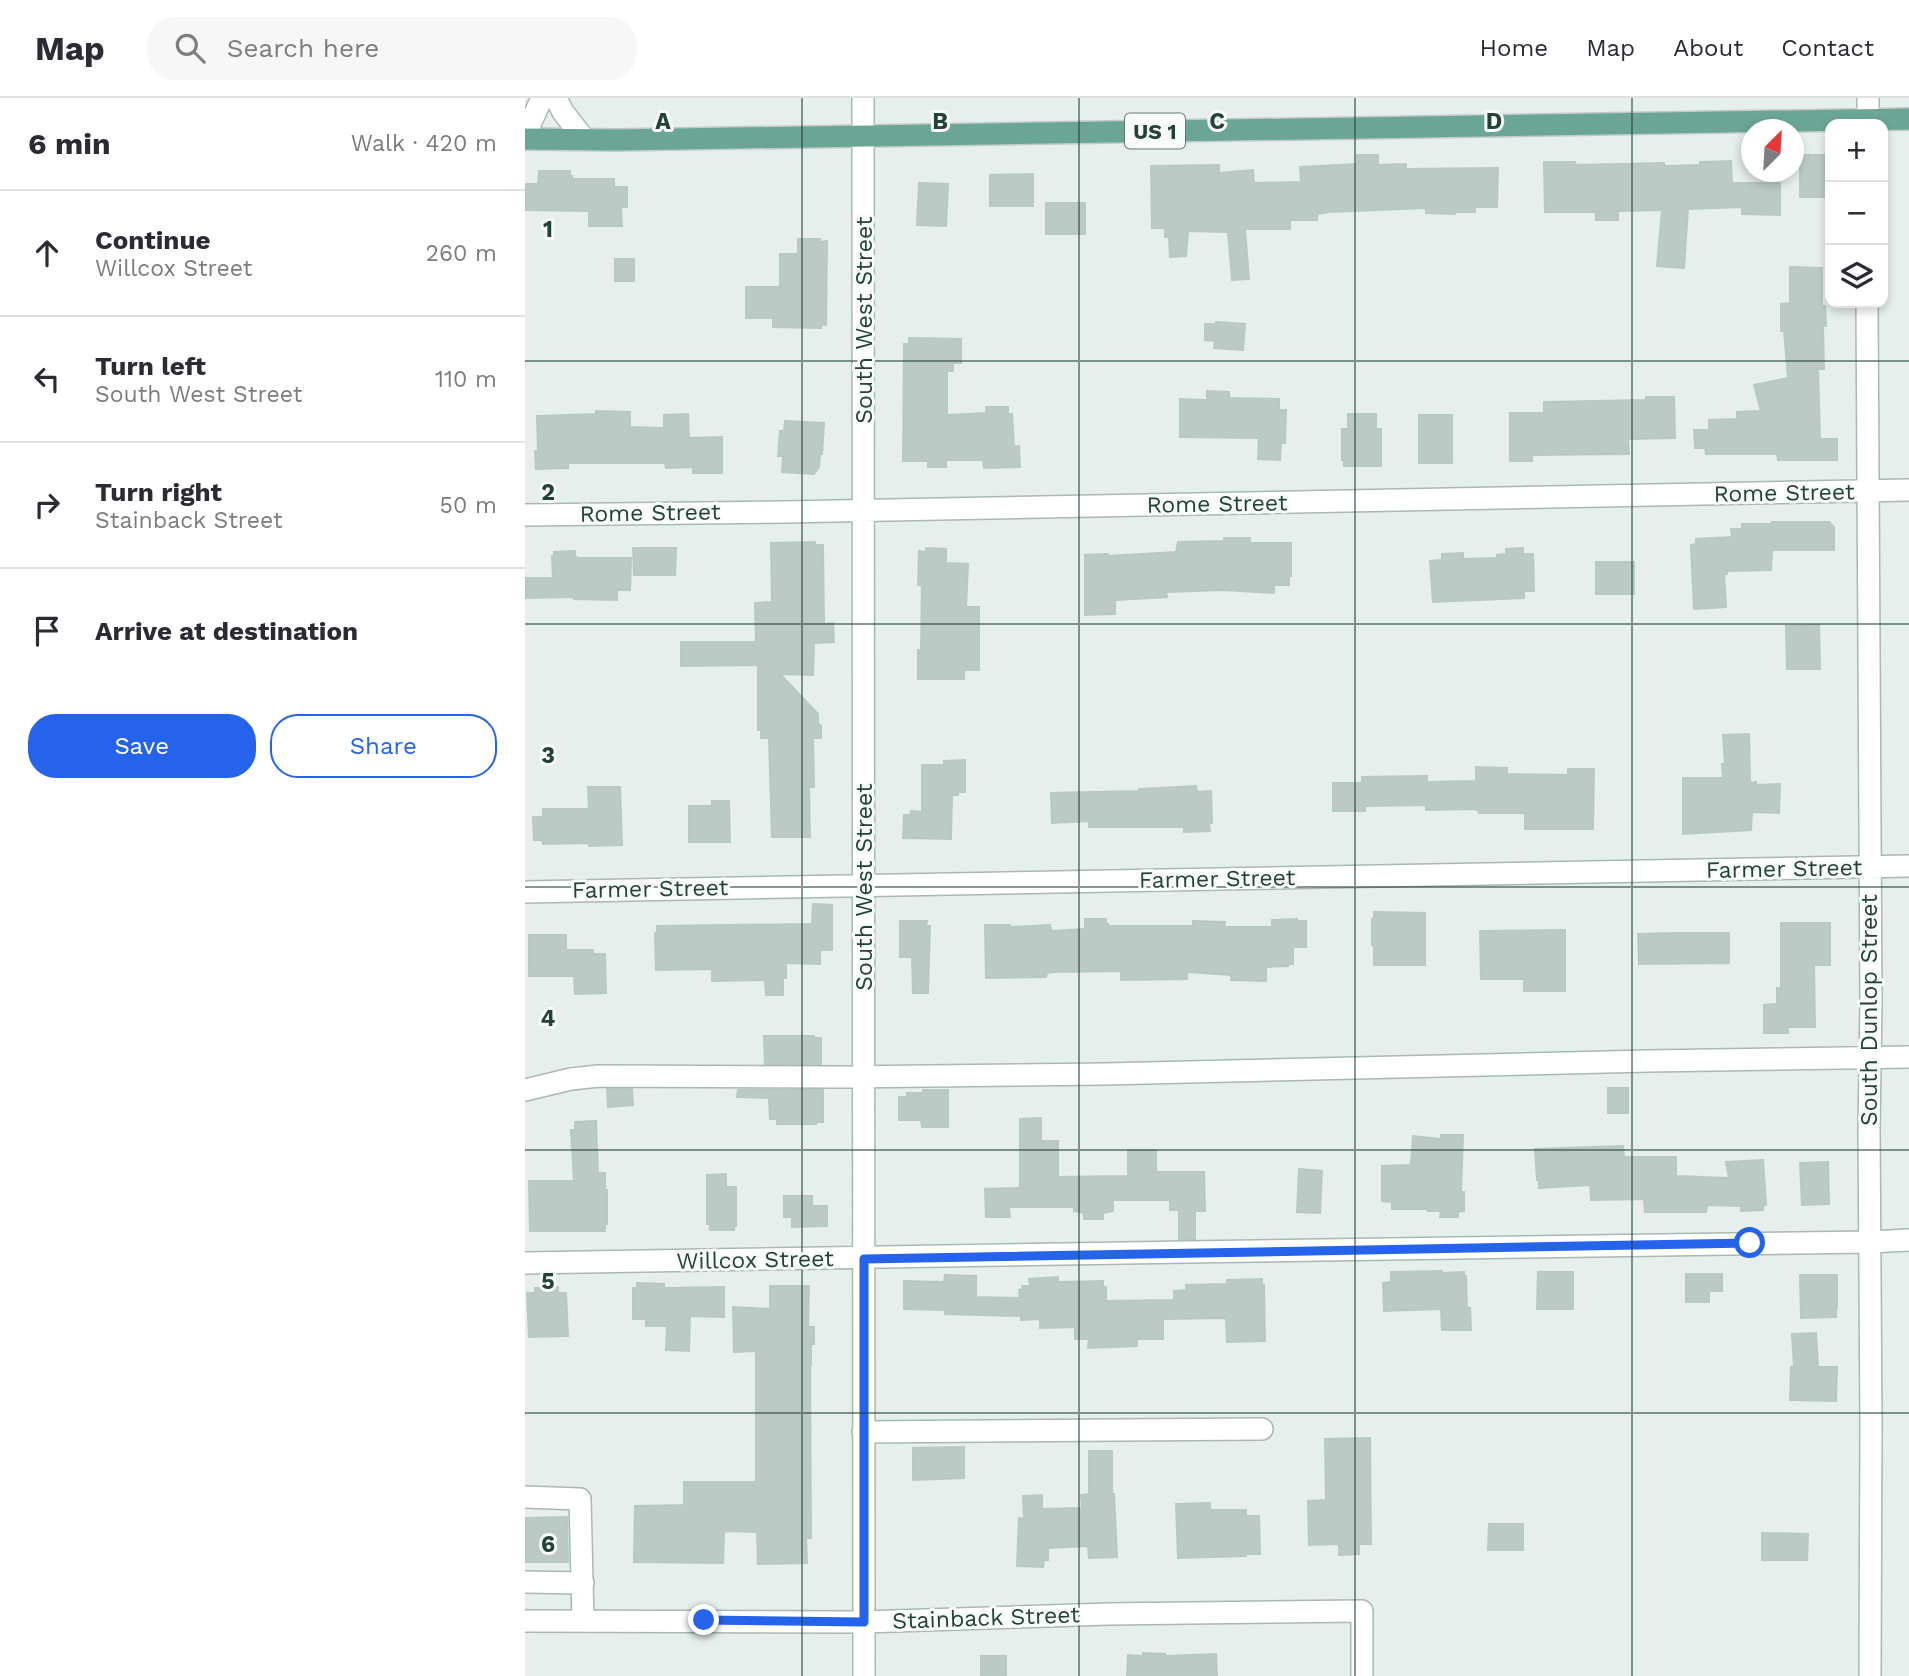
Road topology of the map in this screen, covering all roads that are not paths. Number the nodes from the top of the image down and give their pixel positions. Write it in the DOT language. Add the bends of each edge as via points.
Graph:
graph roads {
  1 [pos="543,98"];
  2 [pos="556,98"];
  3 [pos="863,98"];
  4 [pos="1868,98"];
  5 [pos="1868,119"];
  6 [pos="1909,119"];
  7 [pos="1888,121"];
  8 [pos="1825,123"];
  9 [pos="863,135"];
  10 [pos="525,137"];
  11 [pos="584,139"];
  12 [pos="1867,308"];
  13 [pos="1909,490"];
  14 [pos="1867,491"];
  15 [pos="864,510"];
  16 [pos="525,515"];
  17 [pos="1909,866"];
  18 [pos="1870,867"];
  19 [pos="865,885"];
  20 [pos="525,892"];
  21 [pos="1909,1057"];
  22 [pos="1870,1058"];
  23 [pos="864,1076"];
  24 [pos="525,1090"];
  25 [pos="1909,1240"];
  26 [pos="1870,1242"];
  27 [pos="864,1259"];
  28 [pos="525,1263"];
  29 [pos="1262,1429"];
  30 [pos="863,1432"];
  31 [pos="525,1497"];
  32 [pos="525,1582"];
  33 [pos="583,1583"];
  34 [pos="525,1621"];
  35 [pos="583,1621"];
  36 [pos="864,1622"];
  37 [pos="864,1676"];
  38 [pos="1362,1676"];
  39 [pos="1870,1676"];
  1 -- 10 [label="street"];
  2 -- 11 [label="street"];
  3 -- 9 [label="street, South West Street"];
  4 -- 5 [label="street"];
  6 -- 7 [label="main road, US 1"];
  8 -- 9 [label="main road, US 1"];
  9 -- 11 [label="main road, US 1"];
  9 -- 15 [label="street, South West Street"];
  10 -- 11 [label="main road, US 1"];
  12 -- 14 [label="street, South Dunlop Street"];
  13 -- 14 [label="street, Rome Street"];
  14 -- 15 [label="street, Rome Street"];
  14 -- 18 [label="street, South Dunlop Street"];
  15 -- 16 [label="street, Rome Street"];
  15 -- 19 [label="street, South West Street"];
  17 -- 18 [label="street, Farmer Street"];
  18 -- 19 [label="street, Farmer Street"];
  18 -- 22 [label="street, South Dunlop Street"];
  19 -- 20 [label="street, Farmer Street"];
  19 -- 23 [label="street, South West Street"];
  21 -- 22 [label="street"];
  22 -- 23 [label="street"];
  22 -- 26 [label="street, South Dunlop Street"];
  23 -- 24 [label="street" via="599,1076"];
  23 -- 27 [label="street, South West Street"];
  25 -- 26 [label="street, Willcox Street"];
  26 -- 27 [label="street, Willcox Street"];
  26 -- 39 [label="street, South Dunlop Street"];
  27 -- 28 [label="street, Willcox Street"];
  27 -- 30 [label="street, South West Street"];
  29 -- 30 [label="street"];
  30 -- 36 [label="street, South West Street"];
  31 -- 33 [label="street" via="580,1499"];
  32 -- 33 [label="street"];
  33 -- 35 [label="street"];
  34 -- 35 [label="street, Stainback Street"];
  35 -- 36 [label="street, Stainback Street"];
  36 -- 37 [label="street, South West Street"];
  36 -- 38 [label="street, Stainback Street" via="1362,1612"];
}
